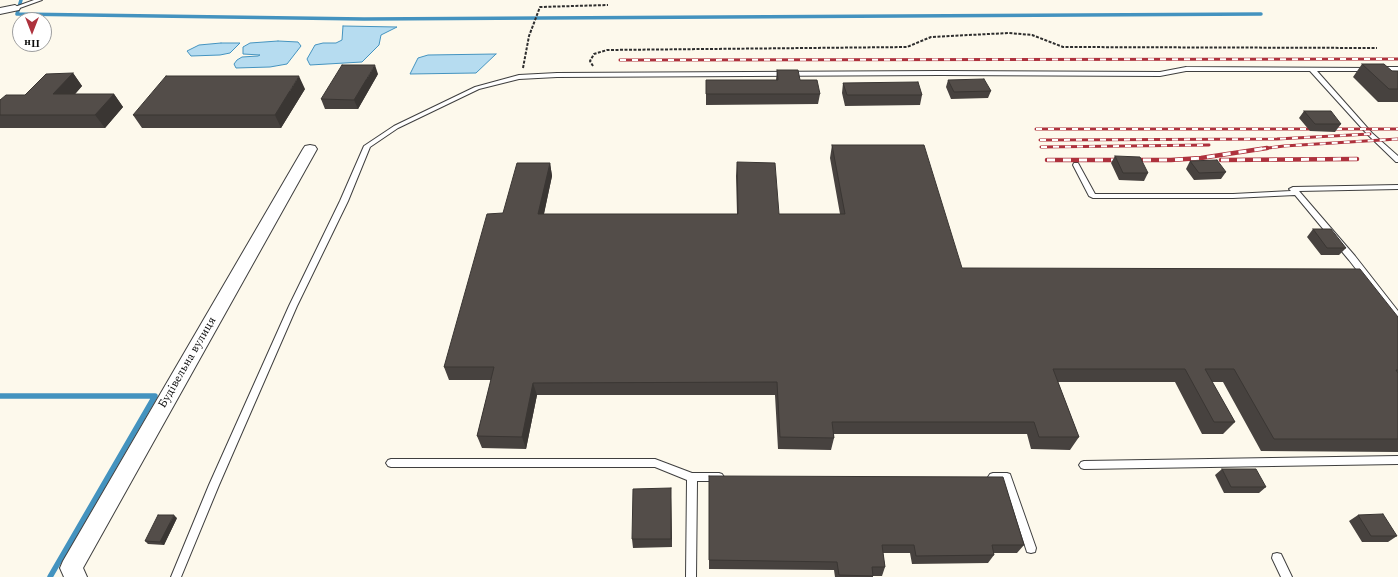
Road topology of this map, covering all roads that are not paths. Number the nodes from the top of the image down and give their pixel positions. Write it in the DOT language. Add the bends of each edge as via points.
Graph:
graph roads {
  1 [pos="39,0"];
  2 [pos="19,7"];
  3 [pos="0,11"];
  4 [pos="1312,69"];
  5 [pos="1398,69"];
  6 [pos="310,148"];
  7 [pos="1398,160"];
  8 [pos="1076,165"];
  9 [pos="1398,187"];
  10 [pos="1297,193"];
  11 [pos="1398,317"];
  12 [pos="1398,460"];
  13 [pos="391,463"];
  14 [pos="1084,465"];
  15 [pos="692,477"];
  16 [pos="731,477"];
  17 [pos="983,477"];
  18 [pos="1031,548"];
  19 [pos="1277,558"];
  20 [pos="76,577"];
  21 [pos="176,577"];
  22 [pos="691,577"];
  23 [pos="1286,577"];
  1 -- 2 [label="lane"];
  2 -- 3 [label="street"];
  4 -- 5 [label="lane"];
  4 -- 7 [label="lane" via="1370,134"];
  4 -- 21 [label="lane" via="1186,69 1160,74 599,75 519,77 477,88 396,127 368,146 293,306"];
  6 -- 20 [label="street, Будівельна вулиця" via="71,568"];
  8 -- 10 [label="lane" via="1093,196 1233,196"];
  9 -- 10 [label="lane" via="1293,188"];
  10 -- 11 [label="lane"];
  12 -- 14 [label="lane"];
  13 -- 15 [label="lane" via="655,463"];
  15 -- 16 [label="lane"];
  15 -- 22 [label="lane"];
  17 -- 18 [label="lane" via="1007,477"];
  19 -- 23 [label="lane"];
}
